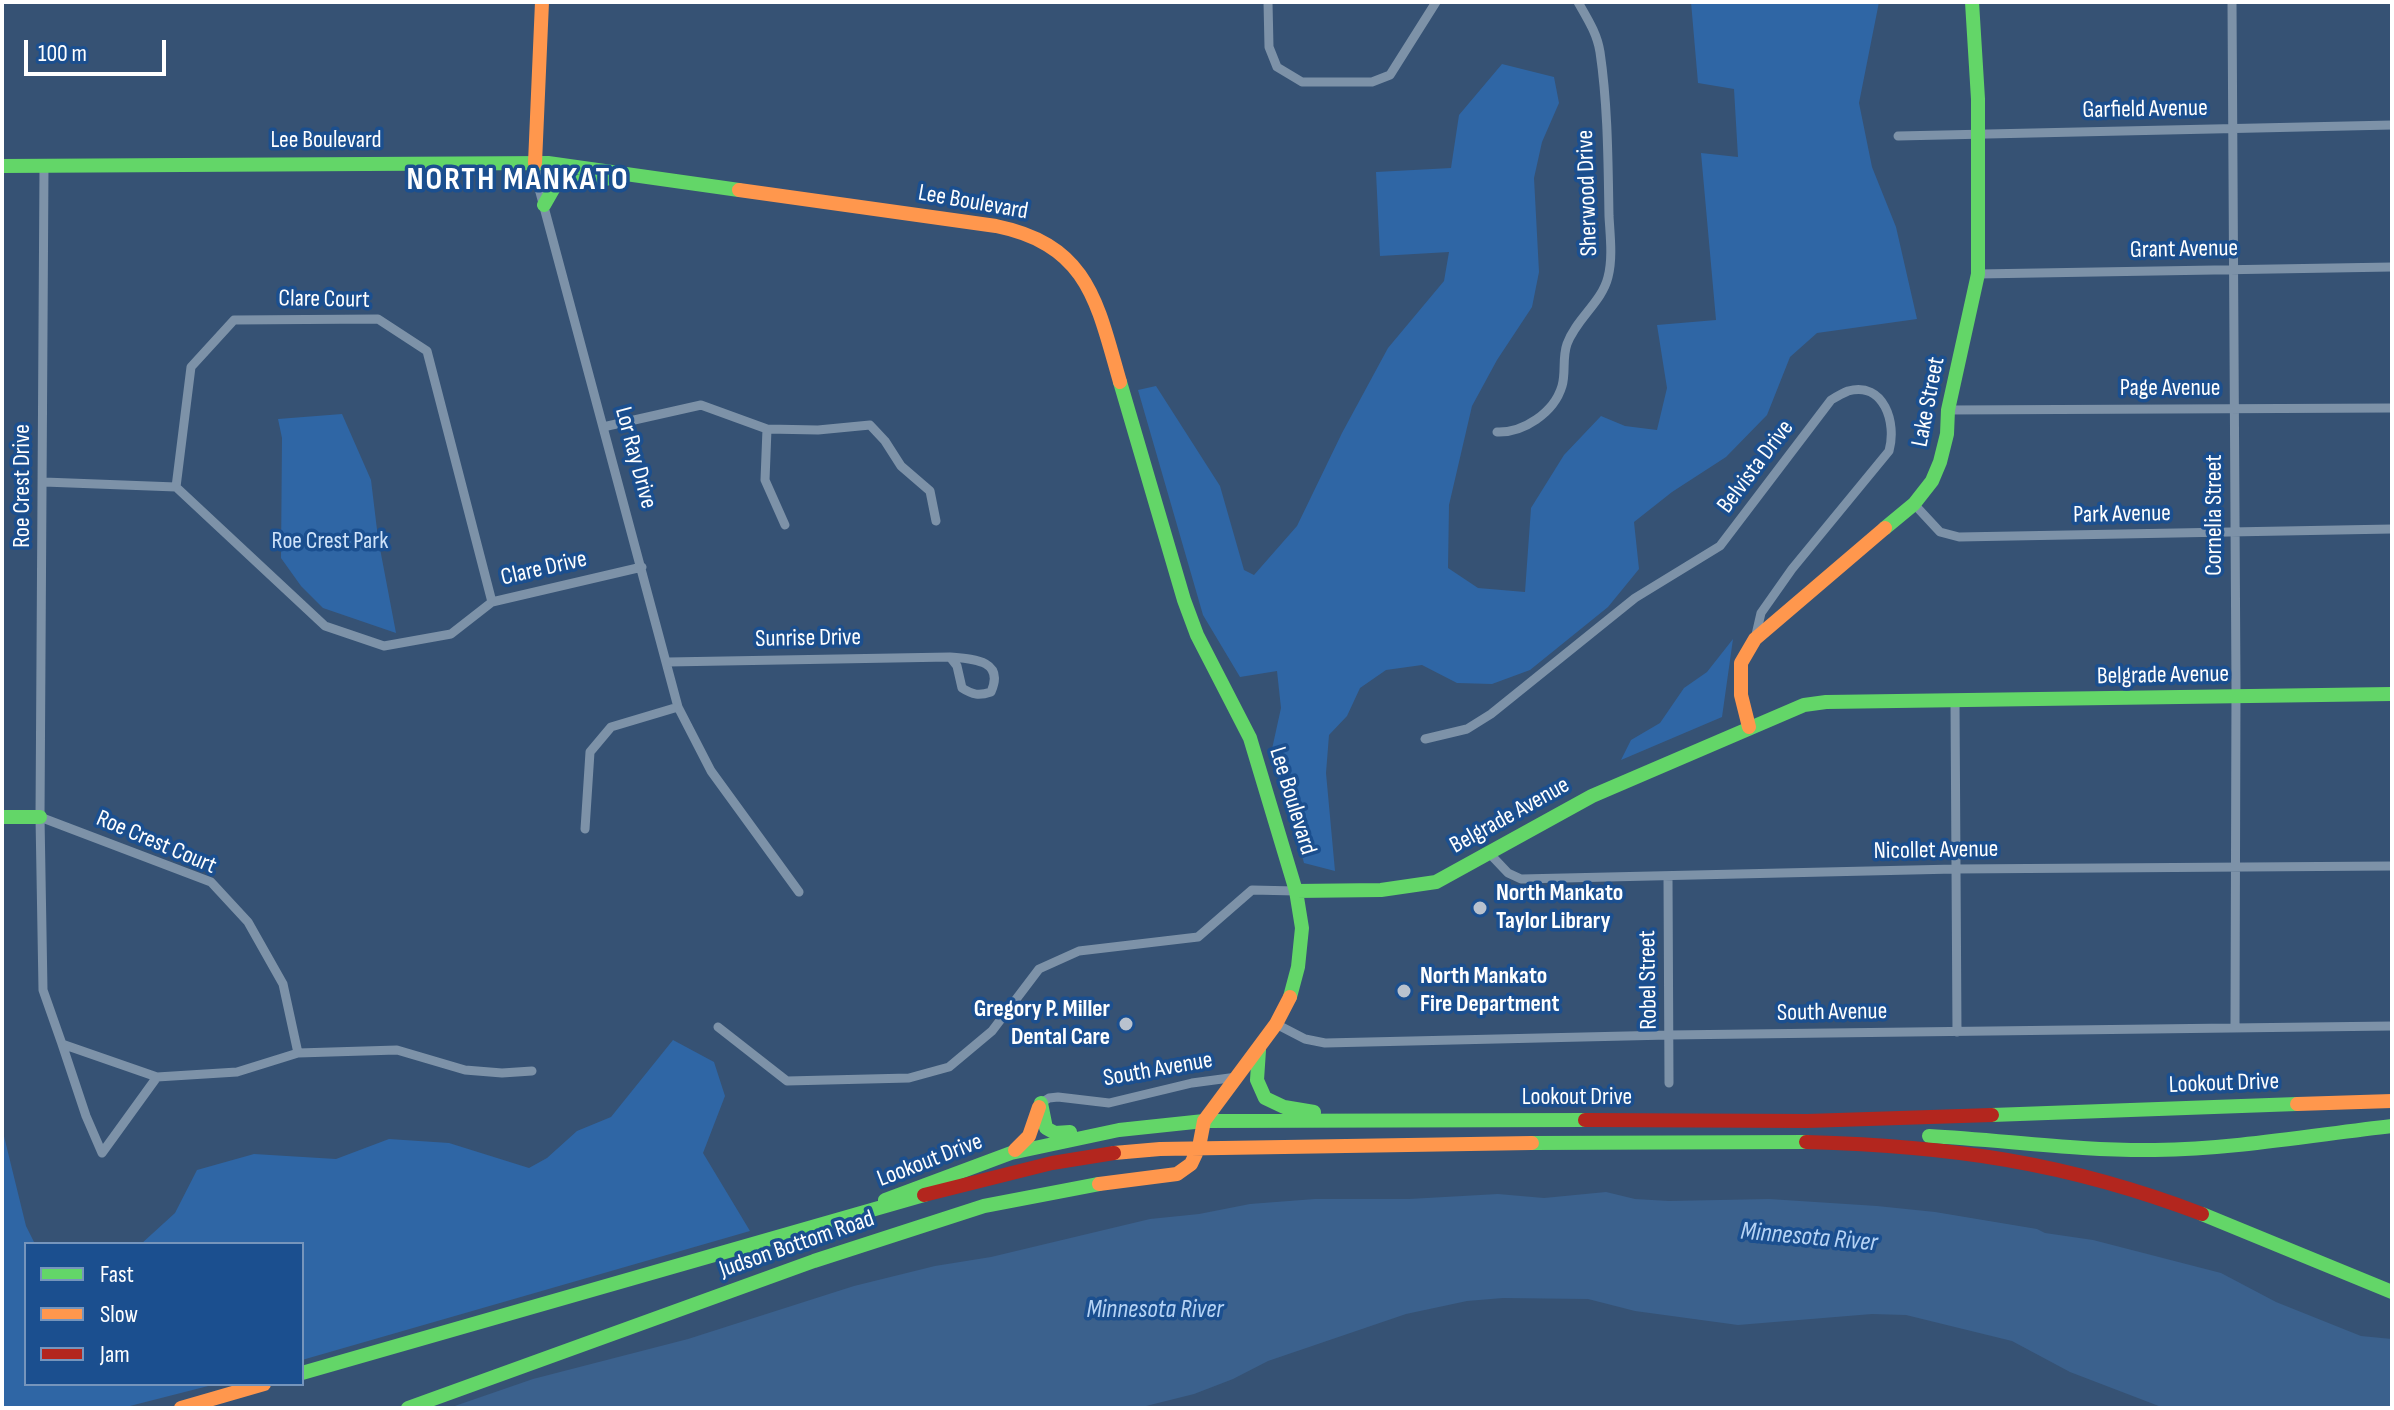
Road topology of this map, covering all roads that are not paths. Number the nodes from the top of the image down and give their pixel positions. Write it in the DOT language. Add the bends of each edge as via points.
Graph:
graph roads {
  1 [pos="542,2"];
  2 [pos="1268,2"];
  3 [pos="1436,2"];
  4 [pos="1578,2"];
  5 [pos="1972,2"];
  6 [pos="2232,2"];
  7 [pos="2392,125"];
  8 [pos="2232,128"];
  9 [pos="1978,133"];
  10 [pos="1898,136"];
  11 [pos="535,163"];
  12 [pos="2,166"];
  13 [pos="44,166"];
  14 [pos="635,177"];
  15 [pos="544,205"];
  16 [pos="2392,267"];
  17 [pos="2233,269"];
  18 [pos="1978,274"];
  19 [pos="2392,408"];
  20 [pos="2234,409"];
  21 [pos="1948,410"];
  22 [pos="603,427"];
  23 [pos="767,429"];
  24 [pos="1497,432"];
  25 [pos="44,482"];
  26 [pos="176,487"];
  27 [pos="1914,504"];
  28 [pos="936,521"];
  29 [pos="785,525"];
  30 [pos="2392,529"];
  31 [pos="2235,533"];
  32 [pos="642,567"];
  33 [pos="492,602"];
  34 [pos="1755,639"];
  35 [pos="950,657"];
  36 [pos="668,662"];
  37 [pos="2392,694"];
  38 [pos="2236,697"];
  39 [pos="1955,701"];
  40 [pos="678,707"];
  41 [pos="1749,727"];
  42 [pos="1425,739"];
  43 [pos="2,817"];
  44 [pos="40,817"];
  45 [pos="585,829"];
  46 [pos="1490,854"];
  47 [pos="2392,866"];
  48 [pos="2235,868"];
  49 [pos="1955,869"];
  50 [pos="1668,877"];
  51 [pos="1296,891"];
  52 [pos="799,892"];
  53 [pos="1276,1024"];
  54 [pos="2392,1026"];
  55 [pos="718,1027"];
  56 [pos="2235,1027"];
  57 [pos="1957,1032"];
  58 [pos="1669,1035"];
  59 [pos="62,1044"];
  60 [pos="1259,1048"];
  61 [pos="298,1053"];
  62 [pos="532,1071"];
  63 [pos="157,1077"];
  64 [pos="1237,1077"];
  65 [pos="1669,1083"];
  66 [pos="1041,1103"];
  67 [pos="2392,1103"];
  68 [pos="1398,1119"];
  69 [pos="1204,1121"];
  70 [pos="1159,1125"];
  71 [pos="2392,1126"];
  72 [pos="1806,1142"];
  73 [pos="1199,1147"];
  74 [pos="1011,1153"];
  75 [pos="871,1208"];
  76 [pos="2392,1292"];
  77 [pos="304,1372"];
  78 [pos="257,1386"];
  79 [pos="181,1408"];
  80 [pos="408,1408"];
  1 -- 11 [label="main road, Lor Ray Drive"];
  2 -- 3 [label="street" via="1269,47 1277,67 1302,82 1372,82 1390,75"];
  4 -- 24 [label="street, Sherwood Drive" via="1600,51 1610,268 1602,291 1569,339 1555,400 1526,426"];
  5 -- 9 [label="main road, Lake Street"];
  6 -- 8 [label="street, Cornelia Street"];
  7 -- 8 [label="street, Garfield Avenue"];
  8 -- 9 [label="street, Garfield Avenue"];
  8 -- 17 [label="street, Cornelia Street"];
  9 -- 10 [label="street, Garfield Avenue"];
  9 -- 18 [label="main road, Lake Street"];
  11 -- 13 [label="main road, Lee Boulevard"];
  11 -- 14 [label="main road, Lee Boulevard"];
  11 -- 15 [label="street, Lor Ray Drive"];
  12 -- 13 [label="main road, Lee Boulevard"];
  13 -- 25 [label="street, Roe Crest Drive"];
  14 -- 15 [label="main road" via="556,184"];
  14 -- 51 [label="main road, Lee Boulevard" via="1020,230 1041,237 1078,268 1099,311 1184,600 1250,738"];
  15 -- 22 [label="street, Lor Ray Drive"];
  16 -- 17 [label="street, Grant Avenue"];
  17 -- 18 [label="street, Grant Avenue"];
  17 -- 20 [label="street, Cornelia Street"];
  18 -- 21 [label="main road, Lake Street"];
  19 -- 20 [label="street, Page Avenue"];
  20 -- 21 [label="street, Page Avenue"];
  20 -- 31 [label="street, Cornelia Street"];
  21 -- 27 [label="main road, Lake Street" via="1940,462"];
  22 -- 23 [label="street" via="701,405"];
  22 -- 32 [label="street, Lor Ray Drive"];
  23 -- 28 [label="street" via="870,425 901,466 930,491"];
  23 -- 29 [label="street" via="765,480"];
  25 -- 26 [label="street"];
  25 -- 44 [label="street, Roe Crest Drive"];
  26 -- 33 [label="street, Clare Drive" via="325,626 384,646 451,634"];
  26 -- 33 [label="street, Clare Court" via="191,367 234,320 378,319 427,351"];
  27 -- 31 [label="street, Park Avenue" via="1940,532 1959,537"];
  27 -- 34 [label="main road, Lake Street"];
  30 -- 31 [label="street, Park Avenue"];
  31 -- 38 [label="street, Cornelia Street"];
  32 -- 33 [label="street, Clare Drive"];
  32 -- 36 [label="street, Lor Ray Drive"];
  34 -- 41 [label="main road, Lake Street" via="1741,663"];
  34 -- 42 [label="street, Belvista Drive" via="1761,613 1792,569 1889,451 1891,418 1882,401 1867,392 1850,390 1831,400 1720,546 1635,598 1491,714 1467,729"];
  35 -- 35 [label="street, Sunrise Drive" via="989,665 995,672 991,692 971,694 962,688"];
  35 -- 36 [label="street, Sunrise Drive"];
  36 -- 40 [label="street, Lor Ray Drive"];
  37 -- 38 [label="main road, Belgrade Avenue"];
  38 -- 39 [label="main road, Belgrade Avenue"];
  38 -- 48 [label="street, Cornelia Street"];
  39 -- 41 [label="main road, Belgrade Avenue" via="1826,702"];
  39 -- 49 [label="street"];
  40 -- 45 [label="street" via="611,727 590,752"];
  40 -- 52 [label="street, Lor Ray Drive" via="711,771"];
  41 -- 46 [label="main road, Belgrade Avenue" via="1592,796"];
  43 -- 44 [label="main road"];
  44 -- 59 [label="street, Roe Crest Drive" via="43,990"];
  44 -- 61 [label="street, Roe Crest Court" via="211,882 248,922 283,984"];
  46 -- 50 [label="street, Nicollet Avenue" via="1521,879"];
  46 -- 51 [label="main road, Belgrade Avenue" via="1436,882 1381,890"];
  47 -- 48 [label="street, Nicollet Avenue"];
  48 -- 49 [label="street, Nicollet Avenue"];
  48 -- 56 [label="street, Cornelia Street"];
  49 -- 50 [label="street, Nicollet Avenue"];
  49 -- 57 [label="street"];
  50 -- 58 [label="street, Robel Street"];
  51 -- 53 [label="main road, Lee Boulevard" via="1302,928 1298,967"];
  51 -- 55 [label="street, Belgrade Avenue" via="1252,890 1198,937 1079,951 1039,969 992,1031 971,1049 949,1067 909,1078 787,1081"];
  53 -- 58 [label="street, South Avenue" via="1325,1043"];
  53 -- 60 [label="main road, Lee Boulevard"];
  54 -- 56 [label="street, South Avenue"];
  56 -- 57 [label="street, South Avenue"];
  57 -- 58 [label="street, South Avenue"];
  58 -- 65 [label="street, Robel Street"];
  59 -- 63 [label="street"];
  59 -- 63 [label="street, Roe Crest Drive" via="102,1153"];
  60 -- 64 [label="main road, Lee Boulevard"];
  60 -- 68 [label="main road" via="1258,1087 1276,1105"];
  61 -- 62 [label="street" via="397,1050 465,1070"];
  61 -- 63 [label="street" via="237,1072"];
  64 -- 66 [label="street, South Avenue" via="1109,1103 1058,1097"];
  64 -- 69 [label="main road, Lee Boulevard"];
  66 -- 70 [label="main road" via="1042,1119 1053,1133 1118,1123"];
  66 -- 74 [label="main road" via="1029,1136"];
  67 -- 68 [label="main road, Lookout Drive" via="1807,1121"];
  68 -- 69 [label="main road, Lookout Drive"];
  69 -- 70 [label="main road, Lookout Drive"];
  69 -- 73 [label="main road, Lee Boulevard"];
  70 -- 74 [label="main road, Lookout Drive"];
  71 -- 72 [label="main road" via="2183,1150 1889,1135"];
  72 -- 73 [label="main road, Lookout Drive"];
  72 -- 76 [label="main road" via="1936,1148 2063,1169 2183,1208"];
  73 -- 75 [label="main road, Lookout Drive" via="1052,1163"];
  73 -- 80 [label="main road, Judson Bottom Road" via="1191,1164 1177,1174 984,1206 799,1266"];
  74 -- 75 [label="main road, Lookout Drive"];
  75 -- 77 [label="main road, Lookout Drive"];
  78 -- 79 [label="main road"];
}
